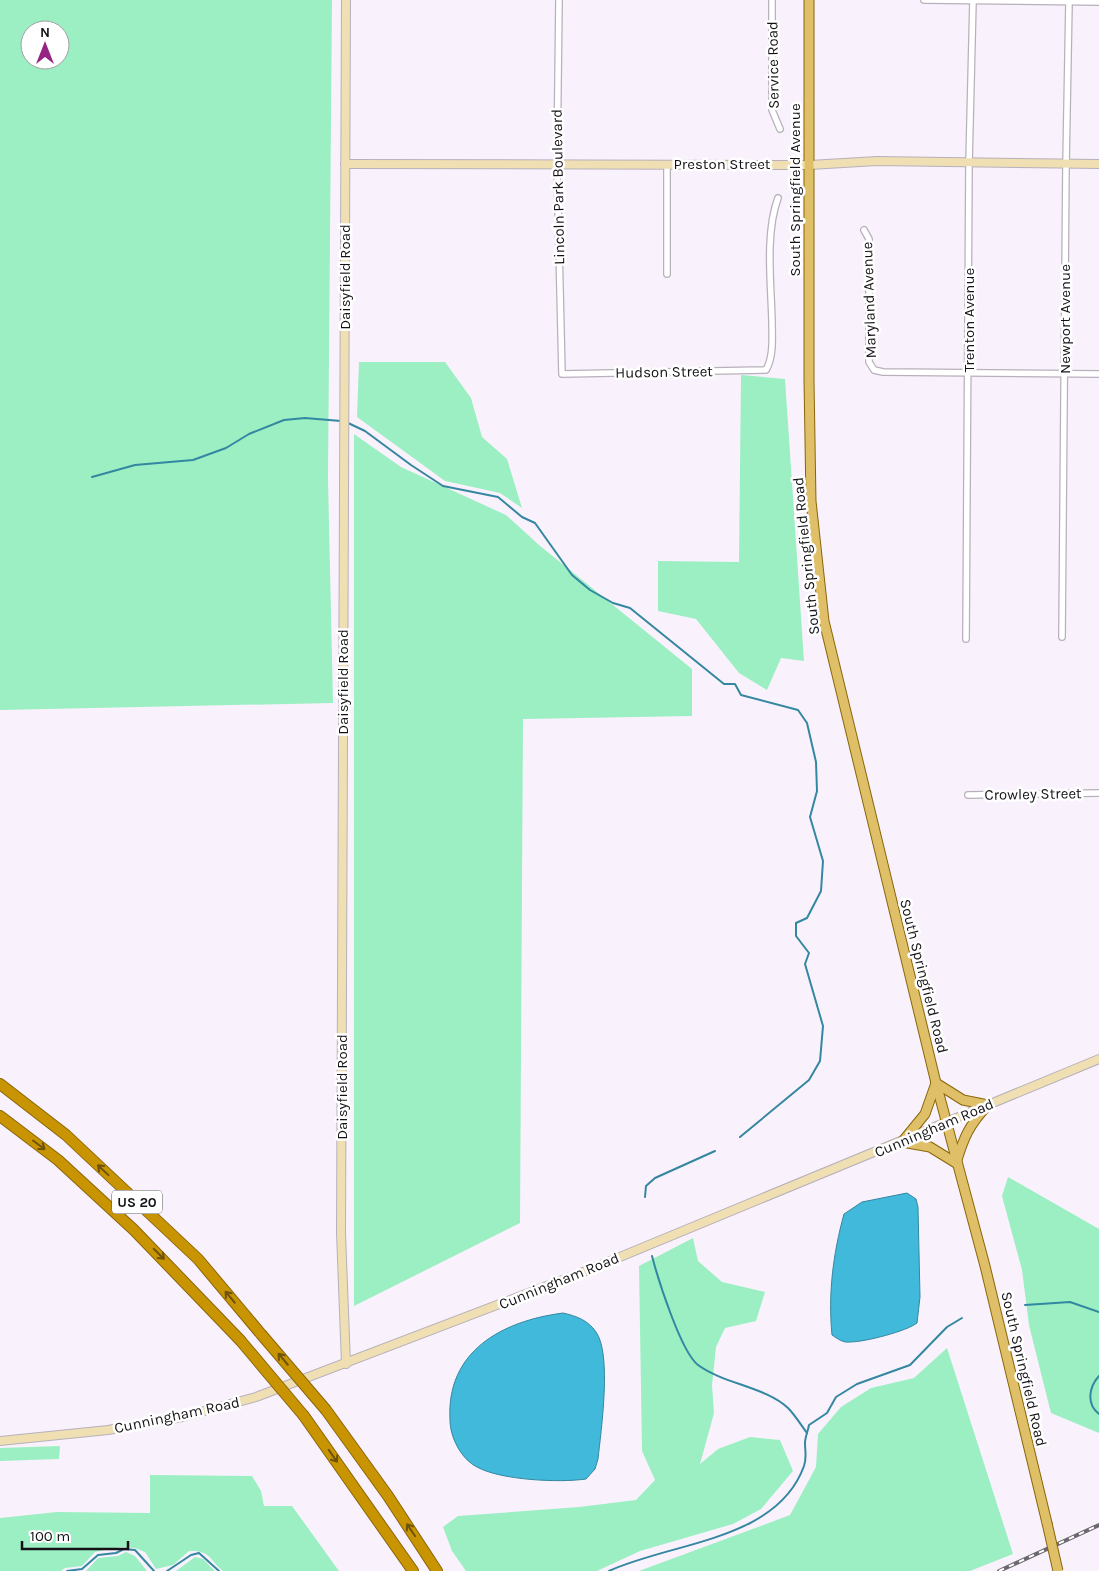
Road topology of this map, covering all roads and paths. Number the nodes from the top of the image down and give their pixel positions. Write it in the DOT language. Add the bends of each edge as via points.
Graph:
graph roads {
  1 [pos="346,0"];
  2 [pos="559,0"];
  3 [pos="772,0"];
  4 [pos="809,0"];
  5 [pos="924,0"];
  6 [pos="947,0"];
  7 [pos="973,0"];
  8 [pos="1069,2"];
  9 [pos="1099,2"];
  10 [pos="780,129"];
  11 [pos="969,163"];
  12 [pos="345,164"];
  13 [pos="668,164"];
  14 [pos="1066,164"];
  15 [pos="1099,164"];
  16 [pos="557,165"];
  17 [pos="810,165"];
  18 [pos="778,198"];
  19 [pos="864,230"];
  20 [pos="667,274"];
  21 [pos="969,373"];
  22 [pos="562,374"];
  23 [pos="1065,374"];
  24 [pos="1099,374"];
  25 [pos="809,380"];
  26 [pos="1062,636"];
  27 [pos="966,639"];
  28 [pos="1099,793"];
  29 [pos="968,795"];
  30 [pos="1099,1059"];
  31 [pos="936,1083"];
  32 [pos="0,1084"];
  33 [pos="988,1105"];
  34 [pos="0,1116"];
  35 [pos="946,1124"];
  36 [pos="902,1142"];
  37 [pos="956,1163"];
  38 [pos="346,1364"];
  39 [pos="0,1441"];
  40 [pos="413,1571"];
  41 [pos="437,1571"];
  42 [pos="1058,1571"];
  1 -- 12 [label="street, Daisyfield Road"];
  2 -- 16 [label="street, Lincoln Park Boulevard"];
  3 -- 10 [label="street, Service Road" via="772,110"];
  4 -- 17 [label="main road, South Springfield Avenue"];
  5 -- 6 [label="street"];
  6 -- 7 [label="street"];
  7 -- 8 [label="street"];
  7 -- 11 [label="street, Trenton Avenue"];
  8 -- 9 [label="street"];
  8 -- 14 [label="street, Newport Avenue"];
  11 -- 14 [label="street, Preston Street"];
  11 -- 17 [label="street, Preston Street" via="877,161"];
  11 -- 21 [label="street, Trenton Avenue"];
  12 -- 16 [label="street, Preston Street"];
  12 -- 38 [label="street, Daisyfield Road" via="341,1233"];
  13 -- 16 [label="street, Preston Street"];
  13 -- 17 [label="street, Preston Street"];
  13 -- 20 [label="street"];
  14 -- 15 [label="street, Preston Street"];
  14 -- 23 [label="street, Newport Avenue"];
  16 -- 22 [label="street, Lincoln Park Boulevard"];
  17 -- 25 [label="main road, South Springfield Avenue"];
  18 -- 22 [label="street, Hudson Street" via="771,225 772,334 770,362 766,370"];
  19 -- 21 [label="street, Maryland Avenue" via="869,239 870,362 874,370"];
  21 -- 23 [label="street"];
  21 -- 27 [label="street, Trenton Avenue"];
  23 -- 24 [label="street"];
  23 -- 26 [label="street, Newport Avenue"];
  25 -- 31 [label="main road, South Springfield Road" via="812,501 824,621"];
  28 -- 29 [label="street, Crowley Street"];
  30 -- 33 [label="street, Cunningham Road"];
  31 -- 33 [label="main road" via="963,1100"];
  31 -- 35 [label="main road, South Springfield Road"];
  31 -- 36 [label="main road" via="925,1114"];
  41 -- 32 [label="highway, US 20, one-way, bridge" via="326,1410 191,1252 66,1135"];
  33 -- 35 [label="street, Cunningham Road"];
  33 -- 37 [label="main road" via="972,1122"];
  34 -- 40 [label="highway, US 20, one-way, bridge" via="58,1160 134,1230 240,1340 304,1416"];
  35 -- 36 [label="street, Cunningham Road"];
  35 -- 37 [label="main road, South Springfield Road"];
  36 -- 37 [label="main road" via="930,1147"];
  36 -- 38 [label="street, Cunningham Road" via="586,1271"];
  37 -- 42 [label="main road, South Springfield Road, bridge" via="985,1266"];
  38 -- 39 [label="street, Cunningham Road" via="256,1397 182,1417 108,1430"];
}
